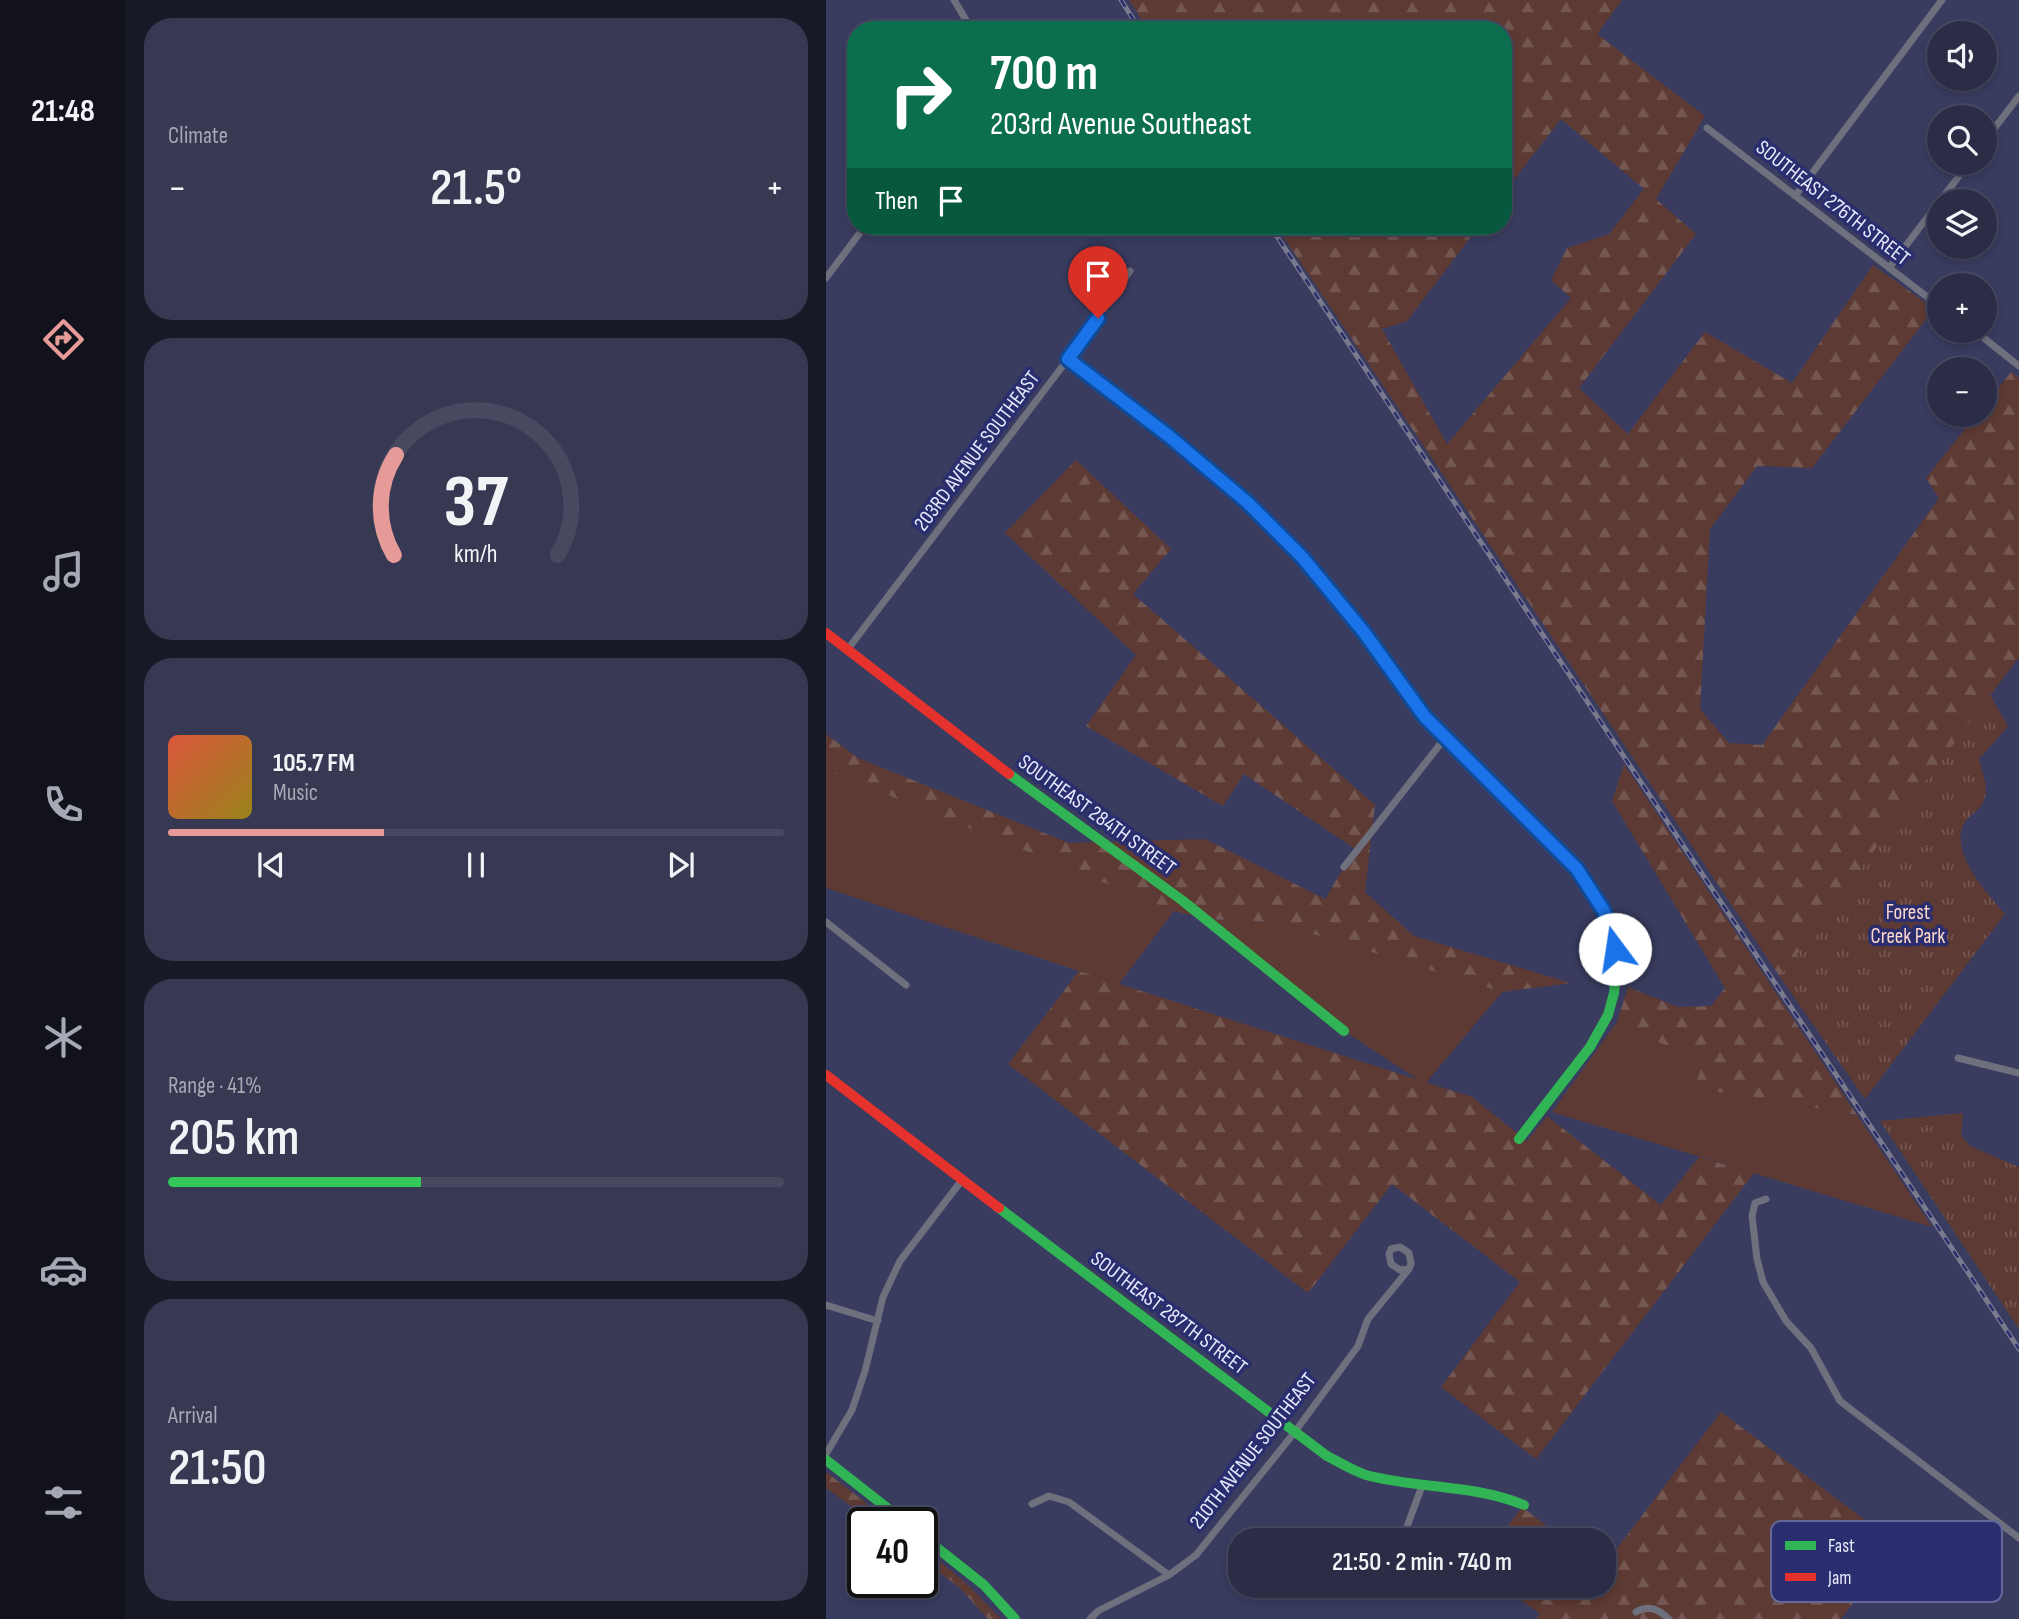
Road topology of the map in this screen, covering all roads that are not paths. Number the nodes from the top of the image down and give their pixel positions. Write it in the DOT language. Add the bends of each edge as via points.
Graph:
graph roads {
  1 [pos="954,0"];
  2 [pos="1942,0"];
  3 [pos="967,21"];
  4 [pos="2019,96"];
  5 [pos="1997,125"];
  6 [pos="1707,128"];
  7 [pos="1960,175"];
  8 [pos="1949,189"];
  9 [pos="1795,195"];
  10 [pos="1927,218"];
  11 [pos="858,235"];
  12 [pos="1889,268"];
  13 [pos="1130,271"];
  14 [pos="826,278"];
  15 [pos="1927,297"];
  16 [pos="1989,343"];
  17 [pos="1068,359"];
  18 [pos="2019,366"];
  19 [pos="826,632"];
  20 [pos="848,649"];
  21 [pos="1445,738"];
  22 [pos="1344,867"];
  23 [pos="826,922"];
  24 [pos="906,985"];
  25 [pos="1344,1031"];
  26 [pos="1958,1058"];
  27 [pos="2019,1073"];
  28 [pos="826,1075"];
  29 [pos="1518,1139"];
  30 [pos="962,1180"];
  31 [pos="1766,1199"];
  32 [pos="1409,1269"];
  33 [pos="826,1305"];
  34 [pos="878,1321"];
  35 [pos="1294,1433"];
  36 [pos="826,1454"];
  37 [pos="826,1460"];
  38 [pos="1422,1486"];
  39 [pos="1032,1504"];
  40 [pos="1524,1505"];
  41 [pos="886,1507"];
  42 [pos="1997,1521"];
  43 [pos="2002,1525"];
  44 [pos="1406,1528"];
  45 [pos="2019,1538"];
  46 [pos="938,1549"];
  47 [pos="1169,1575"];
  48 [pos="1636,1612"];
  49 [pos="1015,1619"];
  50 [pos="1090,1619"];
  51 [pos="1669,1619"];
  1 -- 3 [label="street"];
  2 -- 9 [label="street"];
  4 -- 5 [label="street"];
  6 -- 9 [label="street, SOUTHEAST 276TH STREET"];
  7 -- 8 [label="street"];
  9 -- 12 [label="street, SOUTHEAST 276TH STREET"];
  10 -- 12 [label="street"];
  11 -- 14 [label="street"];
  12 -- 15 [label="street, SOUTHEAST 276TH STREET"];
  13 -- 17 [label="street, 203RD AVENUE SOUTHEAST"];
  16 -- 18 [label="street"];
  17 -- 20 [label="street, 203RD AVENUE SOUTHEAST"];
  17 -- 21 [label="street" via="1170,437 1276,530 1337,597"];
  19 -- 20 [label="street, SOUTHEAST 284TH STREET"];
  20 -- 25 [label="street, SOUTHEAST 284TH STREET" via="1185,903"];
  21 -- 22 [label="street"];
  21 -- 29 [label="street" via="1577,869 1608,921 1617,970 1611,1005 1596,1040"];
  23 -- 24 [label="street"];
  26 -- 27 [label="street"];
  28 -- 30 [label="street, SOUTHEAST 287TH STREET"];
  30 -- 34 [label="street" via="900,1261 883,1297"];
  30 -- 35 [label="street, SOUTHEAST 287TH STREET"];
  31 -- 42 [label="street" via="1755,1203 1752,1216 1763,1282 1786,1321 1811,1348 1840,1401"];
  32 -- 35 [label="street, 210TH AVENUE SOUTHEAST" via="1368,1319 1358,1346"];
  33 -- 34 [label="street"];
  34 -- 36 [label="street" via="852,1410"];
  35 -- 38 [label="street, SOUTHEAST 287TH STREET" via="1363,1474"];
  35 -- 47 [label="street, 210TH AVENUE SOUTHEAST" via="1196,1555"];
  37 -- 41 [label="street"];
  38 -- 40 [label="street, SOUTHEAST 287TH STREET" via="1502,1496"];
  38 -- 44 [label="street"];
  39 -- 47 [label="street" via="1049,1496 1069,1502"];
  43 -- 45 [label="street"];
  46 -- 49 [label="street" via="984,1585"];
  47 -- 50 [label="street, 210TH AVENUE SOUTHEAST"];
  48 -- 51 [label="street" via="1652,1608"];
}
